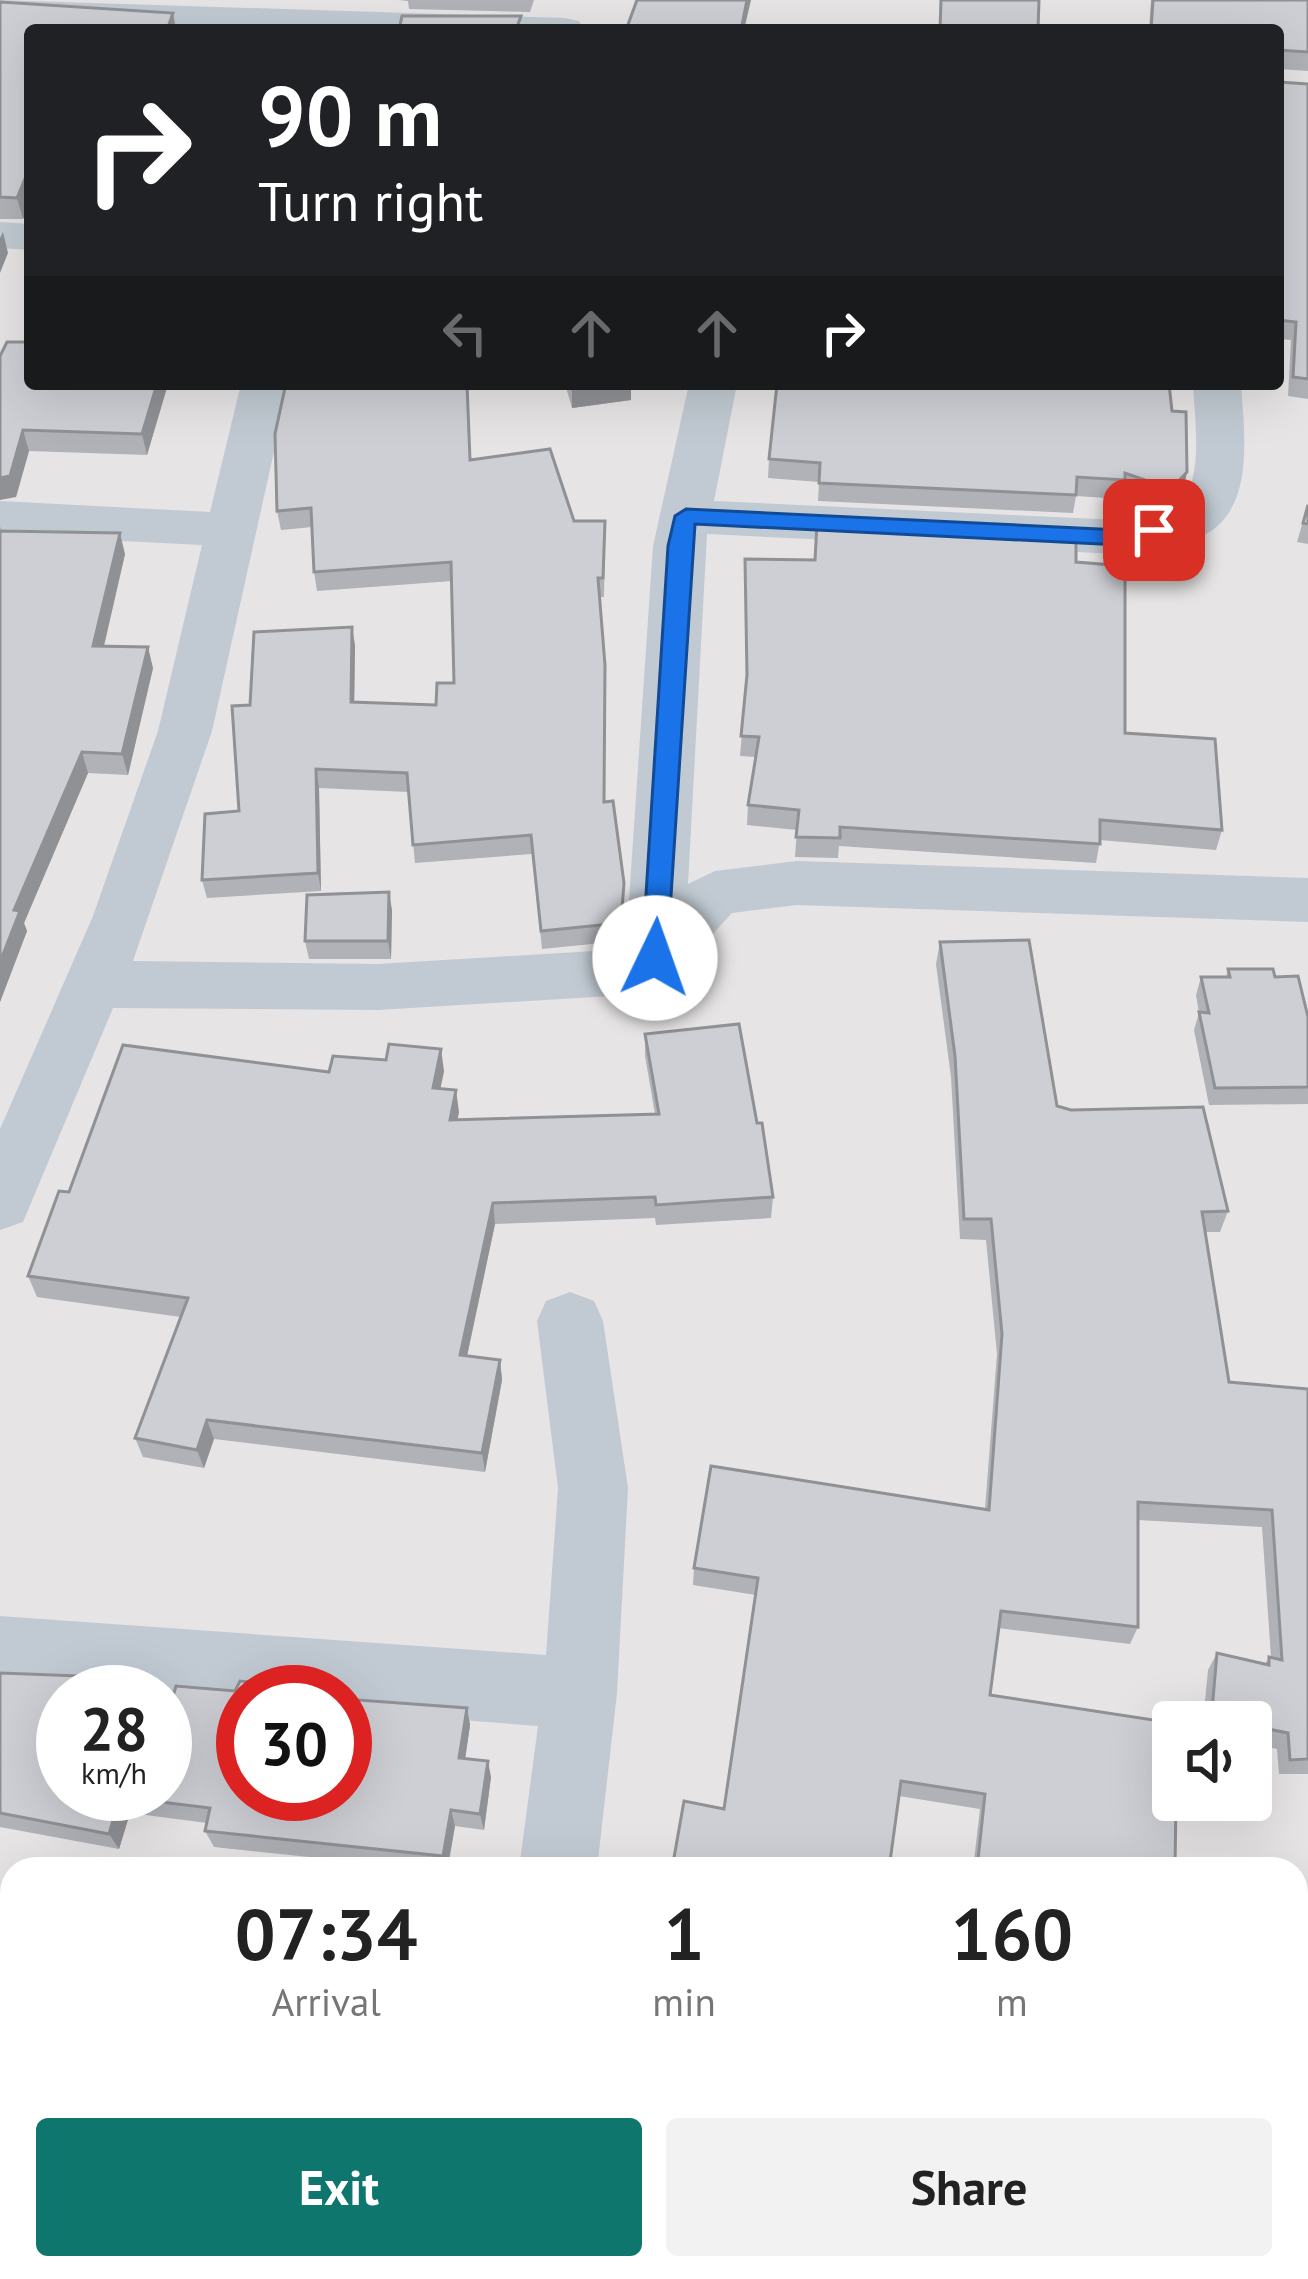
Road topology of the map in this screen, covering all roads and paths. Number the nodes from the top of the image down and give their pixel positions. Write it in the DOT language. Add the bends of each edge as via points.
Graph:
graph roads {
  1 [pos="0,6"];
  2 [pos="296,24"];
  3 [pos="265,390"];
  4 [pos="712,390"];
  5 [pos="1217,390"];
  6 [pos="686,516"];
  7 [pos="0,518"];
  8 [pos="232,530"];
  9 [pos="1308,900"];
  10 [pos="655,958"];
  11 [pos="93,984"];
  12 [pos="0,1203"];
  13 [pos="570,1321"];
  14 [pos="0,1651"];
  15 [pos="580,1693"];
  16 [pos="560,1857"];
  1 -- 2 [label="street"];
  3 -- 8 [label="street"];
  4 -- 6 [label="street"];
  5 -- 6 [label="street" via="1217,474 1190,523 1120,537"];
  6 -- 10 [label="street"];
  7 -- 8 [label="street"];
  8 -- 11 [label="street" via="185,731"];
  9 -- 10 [label="street" via="796,883 715,893"];
  10 -- 11 [label="street" via="611,974 378,986"];
  11 -- 12 [label="street"];
  13 -- 15 [label="street" via="593,1488"];
  14 -- 15 [label="street"];
  15 -- 16 [label="street"];
}
